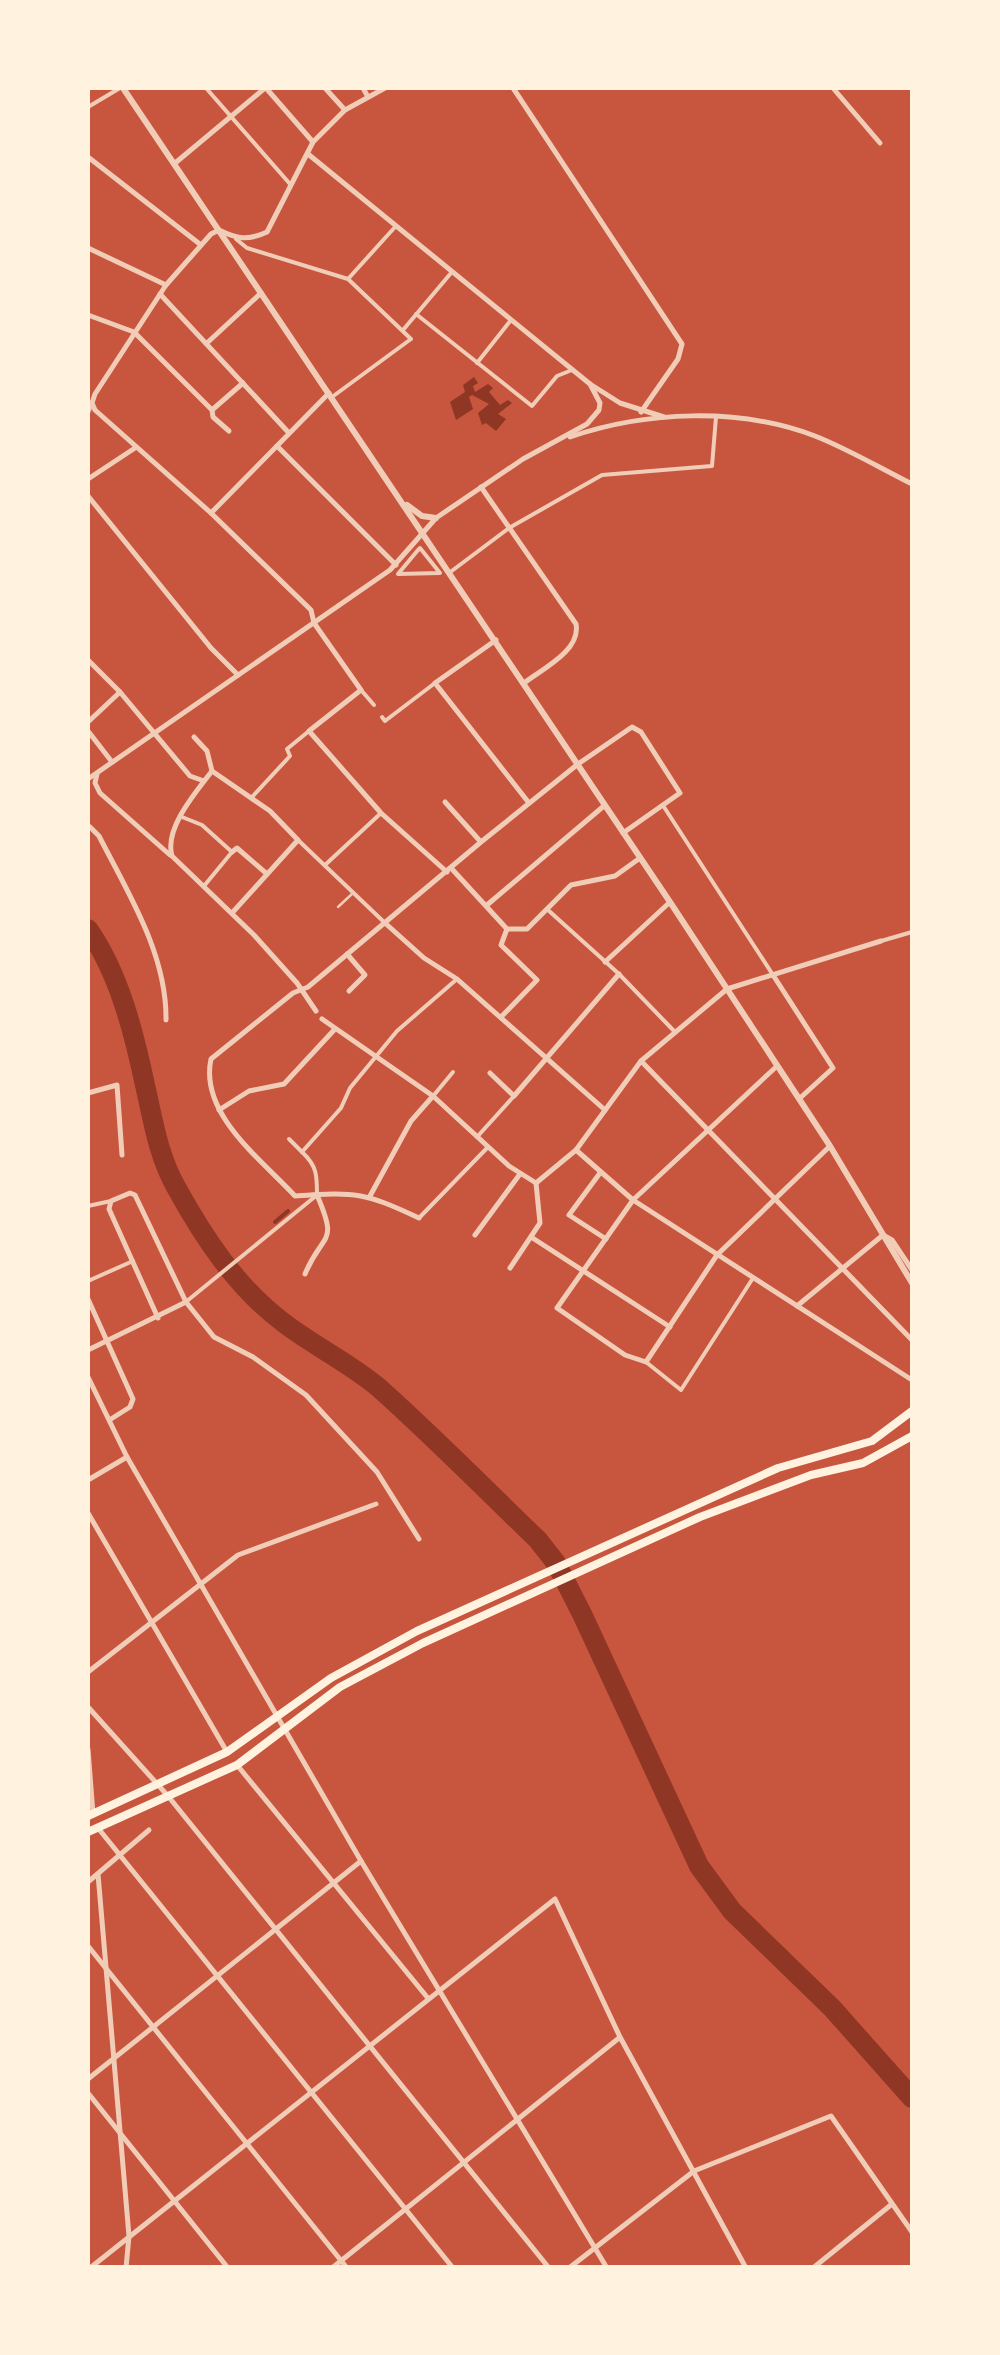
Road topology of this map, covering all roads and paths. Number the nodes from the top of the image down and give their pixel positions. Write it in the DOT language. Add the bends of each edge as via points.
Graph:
graph roads {
  1 [pos="122,88"];
  2 [pos="206,88"];
  3 [pos="266,88"];
  4 [pos="325,88"];
  5 [pos="363,88"];
  6 [pos="384,88"];
  7 [pos="512,88"];
  8 [pos="833,88"];
  9 [pos="88,96"];
  10 [pos="368,97"];
  11 [pos="95,102"];
  12 [pos="88,107"];
  13 [pos="345,110"];
  14 [pos="232,116"];
  15 [pos="314,142"];
  16 [pos="880,142"];
  17 [pos="307,152"];
  18 [pos="88,157"];
  19 [pos="174,164"];
  20 [pos="290,184"];
  21 [pos="395,227"];
  22 [pos="219,230"];
  23 [pos="236,238"];
  24 [pos="201,245"];
  25 [pos="88,248"];
  26 [pos="452,272"];
  27 [pos="348,279"];
  28 [pos="166,285"];
  29 [pos="261,293"];
  30 [pos="160,294"];
  31 [pos="416,314"];
  32 [pos="88,315"];
  33 [pos="510,320"];
  34 [pos="402,331"];
  35 [pos="134,332"];
  36 [pos="206,344"];
  37 [pos="477,363"];
  38 [pos="572,370"];
  39 [pos="243,383"];
  40 [pos="590,384"];
  41 [pos="330,395"];
  42 [pos="92,403"];
  43 [pos="212,410"];
  44 [pos="88,412"];
  45 [pos="642,412"];
  46 [pos="664,417"];
  47 [pos="716,418"];
  48 [pos="229,430"];
  49 [pos="289,433"];
  50 [pos="558,441"];
  51 [pos="277,446"];
  52 [pos="136,447"];
  53 [pos="88,479"];
  54 [pos="912,484"];
  55 [pos="481,487"];
  56 [pos="88,496"];
  57 [pos="399,496"];
  58 [pos="211,513"];
  59 [pos="436,518"];
  60 [pos="510,528"];
  61 [pos="420,533"];
  62 [pos="396,565"];
  63 [pos="448,573"];
  64 [pos="398,574"];
  65 [pos="314,623"];
  66 [pos="496,640"];
  67 [pos="88,660"];
  68 [pos="238,676"];
  69 [pos="435,683"];
  70 [pos="524,683"];
  71 [pos="362,690"];
  72 [pos="120,692"];
  73 [pos="374,705"];
  74 [pos="382,717"];
  75 [pos="88,722"];
  76 [pos="88,731"];
  77 [pos="309,731"];
  78 [pos="155,732"];
  79 [pos="194,738"];
  80 [pos="112,762"];
  81 [pos="578,764"];
  82 [pos="212,771"];
  83 [pos="97,773"];
  84 [pos="88,779"];
  85 [pos="204,781"];
  86 [pos="252,797"];
  87 [pos="445,802"];
  88 [pos="529,803"];
  89 [pos="605,805"];
  90 [pos="664,807"];
  91 [pos="381,813"];
  92 [pos="182,817"];
  93 [pos="90,818"];
  94 [pos="89,828"];
  95 [pos="623,833"];
  96 [pos="298,840"];
  97 [pos="480,842"];
  98 [pos="232,852"];
  99 [pos="172,856"];
  100 [pos="640,858"];
  101 [pos="325,865"];
  102 [pos="449,870"];
  103 [pos="267,874"];
  104 [pos="204,886"];
  105 [pos="354,892"];
  106 [pos="670,902"];
  107 [pos="486,905"];
  108 [pos="338,907"];
  109 [pos="548,910"];
  110 [pos="232,913"];
  111 [pos="385,923"];
  112 [pos="507,929"];
  113 [pos="912,932"];
  114 [pos="881,941"];
  115 [pos="347,954"];
  116 [pos="605,962"];
  117 [pos="619,974"];
  118 [pos="773,975"];
  119 [pos="458,979"];
  120 [pos="726,989"];
  121 [pos="300,990"];
  122 [pos="349,991"];
  123 [pos="316,1011"];
  124 [pos="502,1016"];
  125 [pos="322,1019"];
  126 [pos="166,1020"];
  127 [pos="334,1029"];
  128 [pos="674,1030"];
  129 [pos="375,1056"];
  130 [pos="547,1058"];
  131 [pos="640,1060"];
  132 [pos="777,1066"];
  133 [pos="453,1072"];
  134 [pos="490,1073"];
  135 [pos="88,1093"];
  136 [pos="434,1096"];
  137 [pos="514,1096"];
  138 [pos="799,1099"];
  139 [pos="220,1110"];
  140 [pos="605,1110"];
  141 [pos="708,1131"];
  142 [pos="477,1137"];
  143 [pos="290,1139"];
  144 [pos="830,1146"];
  145 [pos="488,1147"];
  146 [pos="576,1150"];
  147 [pos="302,1152"];
  148 [pos="122,1155"];
  149 [pos="520,1174"];
  150 [pos="600,1174"];
  151 [pos="536,1183"];
  152 [pos="317,1195"];
  153 [pos="370,1196"];
  154 [pos="634,1200"];
  155 [pos="773,1200"];
  156 [pos="112,1201"];
  157 [pos="88,1206"];
  158 [pos="419,1218"];
  159 [pos="475,1235"];
  160 [pos="884,1235"];
  161 [pos="531,1237"];
  162 [pos="606,1239"];
  163 [pos="718,1255"];
  164 [pos="133,1260"];
  165 [pos="510,1268"];
  166 [pos="841,1270"];
  167 [pos="912,1270"];
  168 [pos="584,1271"];
  169 [pos="305,1274"];
  170 [pos="753,1278"];
  171 [pos="88,1281"];
  172 [pos="912,1283"];
  173 [pos="88,1298"];
  174 [pos="186,1302"];
  175 [pos="797,1306"];
  176 [pos="158,1318"];
  177 [pos="670,1327"];
  178 [pos="912,1340"];
  179 [pos="107,1342"];
  180 [pos="88,1350"];
  181 [pos="646,1362"];
  182 [pos="88,1377"];
  183 [pos="912,1380"];
  184 [pos="912,1410"];
  185 [pos="111,1420"];
  186 [pos="912,1436"];
  187 [pos="126,1457"];
  188 [pos="88,1480"];
  189 [pos="376,1504"];
  190 [pos="88,1513"];
  191 [pos="419,1539"];
  192 [pos="201,1584"];
  193 [pos="151,1622"];
  194 [pos="88,1672"];
  195 [pos="88,1707"];
  196 [pos="277,1715"];
  197 [pos="285,1730"];
  198 [pos="88,1750"];
  199 [pos="228,1752"];
  200 [pos="237,1765"];
  201 [pos="158,1785"];
  202 [pos="168,1796"];
  203 [pos="89,1816"];
  204 [pos="98,1828"];
  205 [pos="149,1830"];
  206 [pos="88,1832"];
  207 [pos="120,1855"];
  208 [pos="362,1861"];
  209 [pos="98,1874"];
  210 [pos="88,1882"];
  211 [pos="334,1884"];
  212 [pos="276,1929"];
  213 [pos="88,1946"];
  214 [pos="106,1969"];
  215 [pos="217,1976"];
  216 [pos="438,1990"];
  217 [pos="428,1998"];
  218 [pos="153,2027"];
  219 [pos="620,2037"];
  220 [pos="370,2046"];
  221 [pos="114,2058"];
  222 [pos="88,2078"];
  223 [pos="312,2092"];
  224 [pos="88,2093"];
  225 [pos="516,2120"];
  226 [pos="120,2134"];
  227 [pos="246,2143"];
  228 [pos="464,2162"];
  229 [pos="694,2171"];
  230 [pos="175,2201"];
  231 [pos="892,2204"];
  232 [pos="406,2209"];
  233 [pos="912,2232"];
  234 [pos="128,2236"];
  235 [pos="593,2248"];
  236 [pos="341,2260"];
  237 [pos="90,2268"];
  238 [pos="126,2268"];
  239 [pos="228,2268"];
  240 [pos="332,2268"];
  241 [pos="346,2268"];
  242 [pos="454,2268"];
  243 [pos="549,2268"];
  244 [pos="569,2268"];
  245 [pos="607,2268"];
  246 [pos="746,2268"];
  247 [pos="813,2268"];
  1 -- 11 [label="street"];
  1 -- 19 [label="street"];
  2 -- 14 [label="street"];
  3 -- 14 [label="street"];
  3 -- 15 [label="street"];
  4 -- 13 [label="street"];
  5 -- 10 [label="street"];
  6 -- 10 [label="street"];
  7 -- 45 [label="street" via="682,344"];
  8 -- 16 [label="street"];
  9 -- 11 [label="street"];
  10 -- 13 [label="street"];
  11 -- 12 [label="street"];
  13 -- 15 [label="street"];
  14 -- 19 [label="street"];
  14 -- 20 [label="street"];
  15 -- 17 [label="street"];
  17 -- 20 [label="street"];
  17 -- 21 [label="street"];
  18 -- 24 [label="street"];
  19 -- 22 [label="street"];
  20 -- 23 [label="street" via="266,232"];
  21 -- 26 [label="street"];
  21 -- 27 [label="street"];
  22 -- 23 [label="street"];
  22 -- 24 [label="street"];
  22 -- 29 [label="street"];
  23 -- 27 [label="street" via="246,248"];
  24 -- 28 [label="street"];
  25 -- 28 [label="street"];
  26 -- 31 [label="street"];
  26 -- 33 [label="street"];
  27 -- 34 [label="street"];
  28 -- 30 [label="street"];
  29 -- 36 [label="street"];
  29 -- 41 [label="street"];
  30 -- 35 [label="street"];
  30 -- 36 [label="street"];
  31 -- 34 [label="street"];
  31 -- 37 [label="street"];
  32 -- 35 [label="street"];
  33 -- 37 [label="street"];
  33 -- 38 [label="street"];
  34 -- 41 [label="street" via="411,339"];
  35 -- 42 [label="street"];
  35 -- 43 [label="street"];
  36 -- 39 [label="street"];
  37 -- 38 [label="street" via="532,406 556,376"];
  38 -- 40 [label="street"];
  39 -- 43 [label="street"];
  39 -- 49 [label="street"];
  40 -- 45 [label="street"];
  40 -- 50 [label="street" via="599,410"];
  41 -- 49 [label="street"];
  41 -- 57 [label="street"];
  42 -- 44 [label="street"];
  42 -- 52 [label="street"];
  43 -- 48 [label="street"];
  45 -- 46 [label="street"];
  46 -- 47 [label="street"];
  46 -- 50 [label="street"];
  47 -- 54 [label="street" via="813,436"];
  47 -- 60 [label="street" via="712,466 602,475"];
  49 -- 51 [label="street"];
  50 -- 55 [label="street"];
  51 -- 58 [label="street"];
  51 -- 62 [label="street"];
  52 -- 53 [label="street"];
  52 -- 58 [label="street"];
  55 -- 59 [label="street"];
  55 -- 60 [label="street"];
  56 -- 68 [label="street"];
  57 -- 59 [label="street" via="412,511"];
  57 -- 61 [label="street"];
  58 -- 65 [label="street" via="311,610"];
  59 -- 61 [label="street"];
  60 -- 63 [label="street"];
  60 -- 70 [label="street" via="578,635"];
  61 -- 62 [label="street"];
  61 -- 63 [label="street"];
  62 -- 65 [label="street"];
  63 -- 66 [label="street"];
  64 -- 64 [label="street" via="412,574 440,572 420,548"];
  65 -- 68 [label="street"];
  65 -- 71 [label="street"];
  66 -- 69 [label="street"];
  66 -- 70 [label="street"];
  67 -- 72 [label="street"];
  68 -- 78 [label="street"];
  69 -- 74 [label="street"];
  69 -- 88 [label="street"];
  70 -- 81 [label="street"];
  71 -- 73 [label="street"];
  71 -- 77 [label="street"];
  72 -- 75 [label="street"];
  72 -- 78 [label="street"];
  76 -- 80 [label="street"];
  77 -- 86 [label="street"];
  77 -- 91 [label="street"];
  78 -- 80 [label="street"];
  78 -- 85 [label="street" via="190,776"];
  79 -- 82 [label="street" via="207,751"];
  80 -- 83 [label="street"];
  81 -- 88 [label="street"];
  81 -- 89 [label="street"];
  81 -- 90 [label="street" via="632,727 678,787 677,798"];
  82 -- 85 [label="street"];
  82 -- 86 [label="street"];
  83 -- 84 [label="street"];
  83 -- 99 [label="street" via="100,794"];
  85 -- 92 [label="street"];
  86 -- 96 [label="street"];
  87 -- 97 [label="street"];
  88 -- 97 [label="street"];
  89 -- 95 [label="street"];
  89 -- 107 [label="street"];
  90 -- 95 [label="street"];
  90 -- 118 [label="street"];
  91 -- 101 [label="street"];
  91 -- 102 [label="street"];
  92 -- 98 [label="street"];
  92 -- 99 [label="street" via="168,844"];
  93 -- 94 [label="street"];
  94 -- 126 [label="street" via="149,938"];
  95 -- 100 [label="street"];
  96 -- 101 [label="street"];
  96 -- 103 [label="street"];
  97 -- 102 [label="street"];
  98 -- 103 [label="street" via="237,848"];
  98 -- 104 [label="street"];
  99 -- 104 [label="street"];
  100 -- 106 [label="street"];
  100 -- 109 [label="street" via="615,876 571,886"];
  101 -- 105 [label="street"];
  102 -- 107 [label="street"];
  102 -- 111 [label="street"];
  103 -- 110 [label="street"];
  104 -- 110 [label="street"];
  105 -- 108 [label="lane"];
  105 -- 111 [label="street"];
  106 -- 116 [label="street"];
  106 -- 120 [label="street"];
  107 -- 112 [label="street"];
  109 -- 112 [label="street" via="527,929"];
  109 -- 116 [label="street"];
  110 -- 121 [label="street"];
  111 -- 115 [label="street"];
  111 -- 119 [label="street"];
  112 -- 124 [label="street" via="501,945 536,980"];
  113 -- 114 [label="street"];
  114 -- 118 [label="street"];
  115 -- 121 [label="street"];
  115 -- 122 [label="street" via="366,975"];
  116 -- 117 [label="street"];
  117 -- 128 [label="street"];
  117 -- 130 [label="street"];
  118 -- 120 [label="street"];
  118 -- 138 [label="street" via="833,1068"];
  119 -- 124 [label="street"];
  119 -- 129 [label="street"];
  120 -- 128 [label="street"];
  120 -- 132 [label="street"];
  121 -- 123 [label="street"];
  121 -- 139 [label="street" via="212,1059 210,1090"];
  124 -- 130 [label="street"];
  125 -- 127 [label="street"];
  127 -- 129 [label="street"];
  127 -- 139 [label="street" via="284,1084 248,1091"];
  128 -- 131 [label="street"];
  129 -- 136 [label="street"];
  129 -- 147 [label="street" via="342,1108"];
  130 -- 137 [label="street"];
  130 -- 140 [label="street"];
  131 -- 140 [label="street"];
  131 -- 141 [label="street"];
  132 -- 138 [label="street"];
  132 -- 141 [label="street"];
  133 -- 136 [label="street"];
  134 -- 137 [label="street"];
  135 -- 148 [label="street" via="116,1085"];
  136 -- 142 [label="street"];
  136 -- 153 [label="street"];
  137 -- 142 [label="street"];
  138 -- 144 [label="street"];
  139 -- 152 [label="street" via="296,1196"];
  140 -- 146 [label="street"];
  141 -- 154 [label="street"];
  141 -- 155 [label="street"];
  142 -- 145 [label="street"];
  143 -- 147 [label="street"];
  144 -- 155 [label="street"];
  144 -- 160 [label="street"];
  145 -- 149 [label="street"];
  145 -- 158 [label="street"];
  146 -- 150 [label="street"];
  146 -- 151 [label="street"];
  147 -- 152 [label="street" via="317,1173"];
  149 -- 151 [label="street"];
  149 -- 159 [label="street"];
  150 -- 154 [label="street"];
  150 -- 162 [label="street" via="568,1215"];
  151 -- 161 [label="street" via="540,1223"];
  152 -- 153 [label="street"];
  152 -- 169 [label="street" via="330,1231"];
  152 -- 174 [label="street"];
  153 -- 158 [label="street"];
  154 -- 162 [label="street"];
  154 -- 163 [label="street"];
  155 -- 163 [label="street"];
  155 -- 166 [label="street"];
  156 -- 157 [label="street"];
  156 -- 164 [label="street"];
  156 -- 174 [label="street" via="134,1195"];
  160 -- 166 [label="street"];
  160 -- 167 [label="street"];
  160 -- 172 [label="street"];
  161 -- 165 [label="street"];
  161 -- 168 [label="street"];
  162 -- 168 [label="street"];
  163 -- 170 [label="street"];
  163 -- 177 [label="street"];
  164 -- 171 [label="street"];
  164 -- 176 [label="street"];
  166 -- 175 [label="street"];
  166 -- 178 [label="street"];
  168 -- 177 [label="street"];
  168 -- 181 [label="street" via="557,1308 625,1356"];
  170 -- 175 [label="street"];
  170 -- 181 [label="street" via="681,1390"];
  173 -- 179 [label="street"];
  174 -- 176 [label="street"];
  174 -- 191 [label="street" via="217,1342 306,1395 377,1472"];
  175 -- 183 [label="street"];
  176 -- 179 [label="street"];
  177 -- 181 [label="street"];
  179 -- 180 [label="street"];
  179 -- 185 [label="street" via="133,1400"];
  182 -- 185 [label="street"];
  184 -- 196 [label="main road" via="872,1442 778,1468 416,1631"];
  185 -- 187 [label="street"];
  186 -- 197 [label="main road" via="864,1464 811,1475 700,1517 422,1643 340,1686"];
  187 -- 188 [label="street"];
  187 -- 192 [label="street"];
  189 -- 192 [label="street" via="238,1555"];
  190 -- 193 [label="street"];
  192 -- 193 [label="street"];
  192 -- 196 [label="street"];
  193 -- 194 [label="street"];
  193 -- 199 [label="street"];
  195 -- 201 [label="street"];
  196 -- 197 [label="street"];
  196 -- 199 [label="main road"];
  197 -- 200 [label="main road"];
  197 -- 208 [label="street"];
  198 -- 203 [label="street"];
  199 -- 201 [label="main road"];
  200 -- 202 [label="main road"];
  200 -- 211 [label="street"];
  201 -- 202 [label="street"];
  201 -- 203 [label="main road"];
  202 -- 204 [label="main road"];
  202 -- 212 [label="street"];
  204 -- 206 [label="main road"];
  204 -- 207 [label="street"];
  205 -- 207 [label="street"];
  207 -- 209 [label="street"];
  207 -- 215 [label="street"];
  208 -- 211 [label="street"];
  208 -- 216 [label="street"];
  209 -- 210 [label="street"];
  209 -- 214 [label="street"];
  211 -- 212 [label="street"];
  211 -- 217 [label="street"];
  212 -- 215 [label="street"];
  212 -- 220 [label="street"];
  213 -- 214 [label="street"];
  214 -- 218 [label="street"];
  214 -- 221 [label="street"];
  215 -- 218 [label="street"];
  215 -- 223 [label="street"];
  216 -- 217 [label="street"];
  216 -- 219 [label="street" via="555,1899"];
  216 -- 225 [label="street"];
  217 -- 220 [label="street"];
  218 -- 221 [label="street"];
  218 -- 227 [label="street"];
  219 -- 225 [label="street"];
  219 -- 229 [label="street"];
  220 -- 223 [label="street"];
  220 -- 228 [label="street"];
  221 -- 222 [label="street"];
  221 -- 226 [label="street"];
  223 -- 227 [label="street"];
  223 -- 232 [label="street"];
  224 -- 226 [label="street"];
  225 -- 228 [label="street"];
  225 -- 235 [label="street"];
  226 -- 230 [label="street"];
  226 -- 234 [label="street"];
  227 -- 230 [label="street"];
  227 -- 236 [label="street"];
  228 -- 232 [label="street"];
  228 -- 243 [label="street"];
  229 -- 231 [label="street" via="831,2116"];
  229 -- 235 [label="street"];
  229 -- 246 [label="street"];
  230 -- 234 [label="street"];
  230 -- 239 [label="street"];
  231 -- 233 [label="street"];
  231 -- 247 [label="street"];
  232 -- 236 [label="street"];
  232 -- 242 [label="street"];
  234 -- 237 [label="street"];
  234 -- 238 [label="street"];
  235 -- 244 [label="street"];
  235 -- 245 [label="street"];
  236 -- 240 [label="street"];
  236 -- 241 [label="street"];
}
